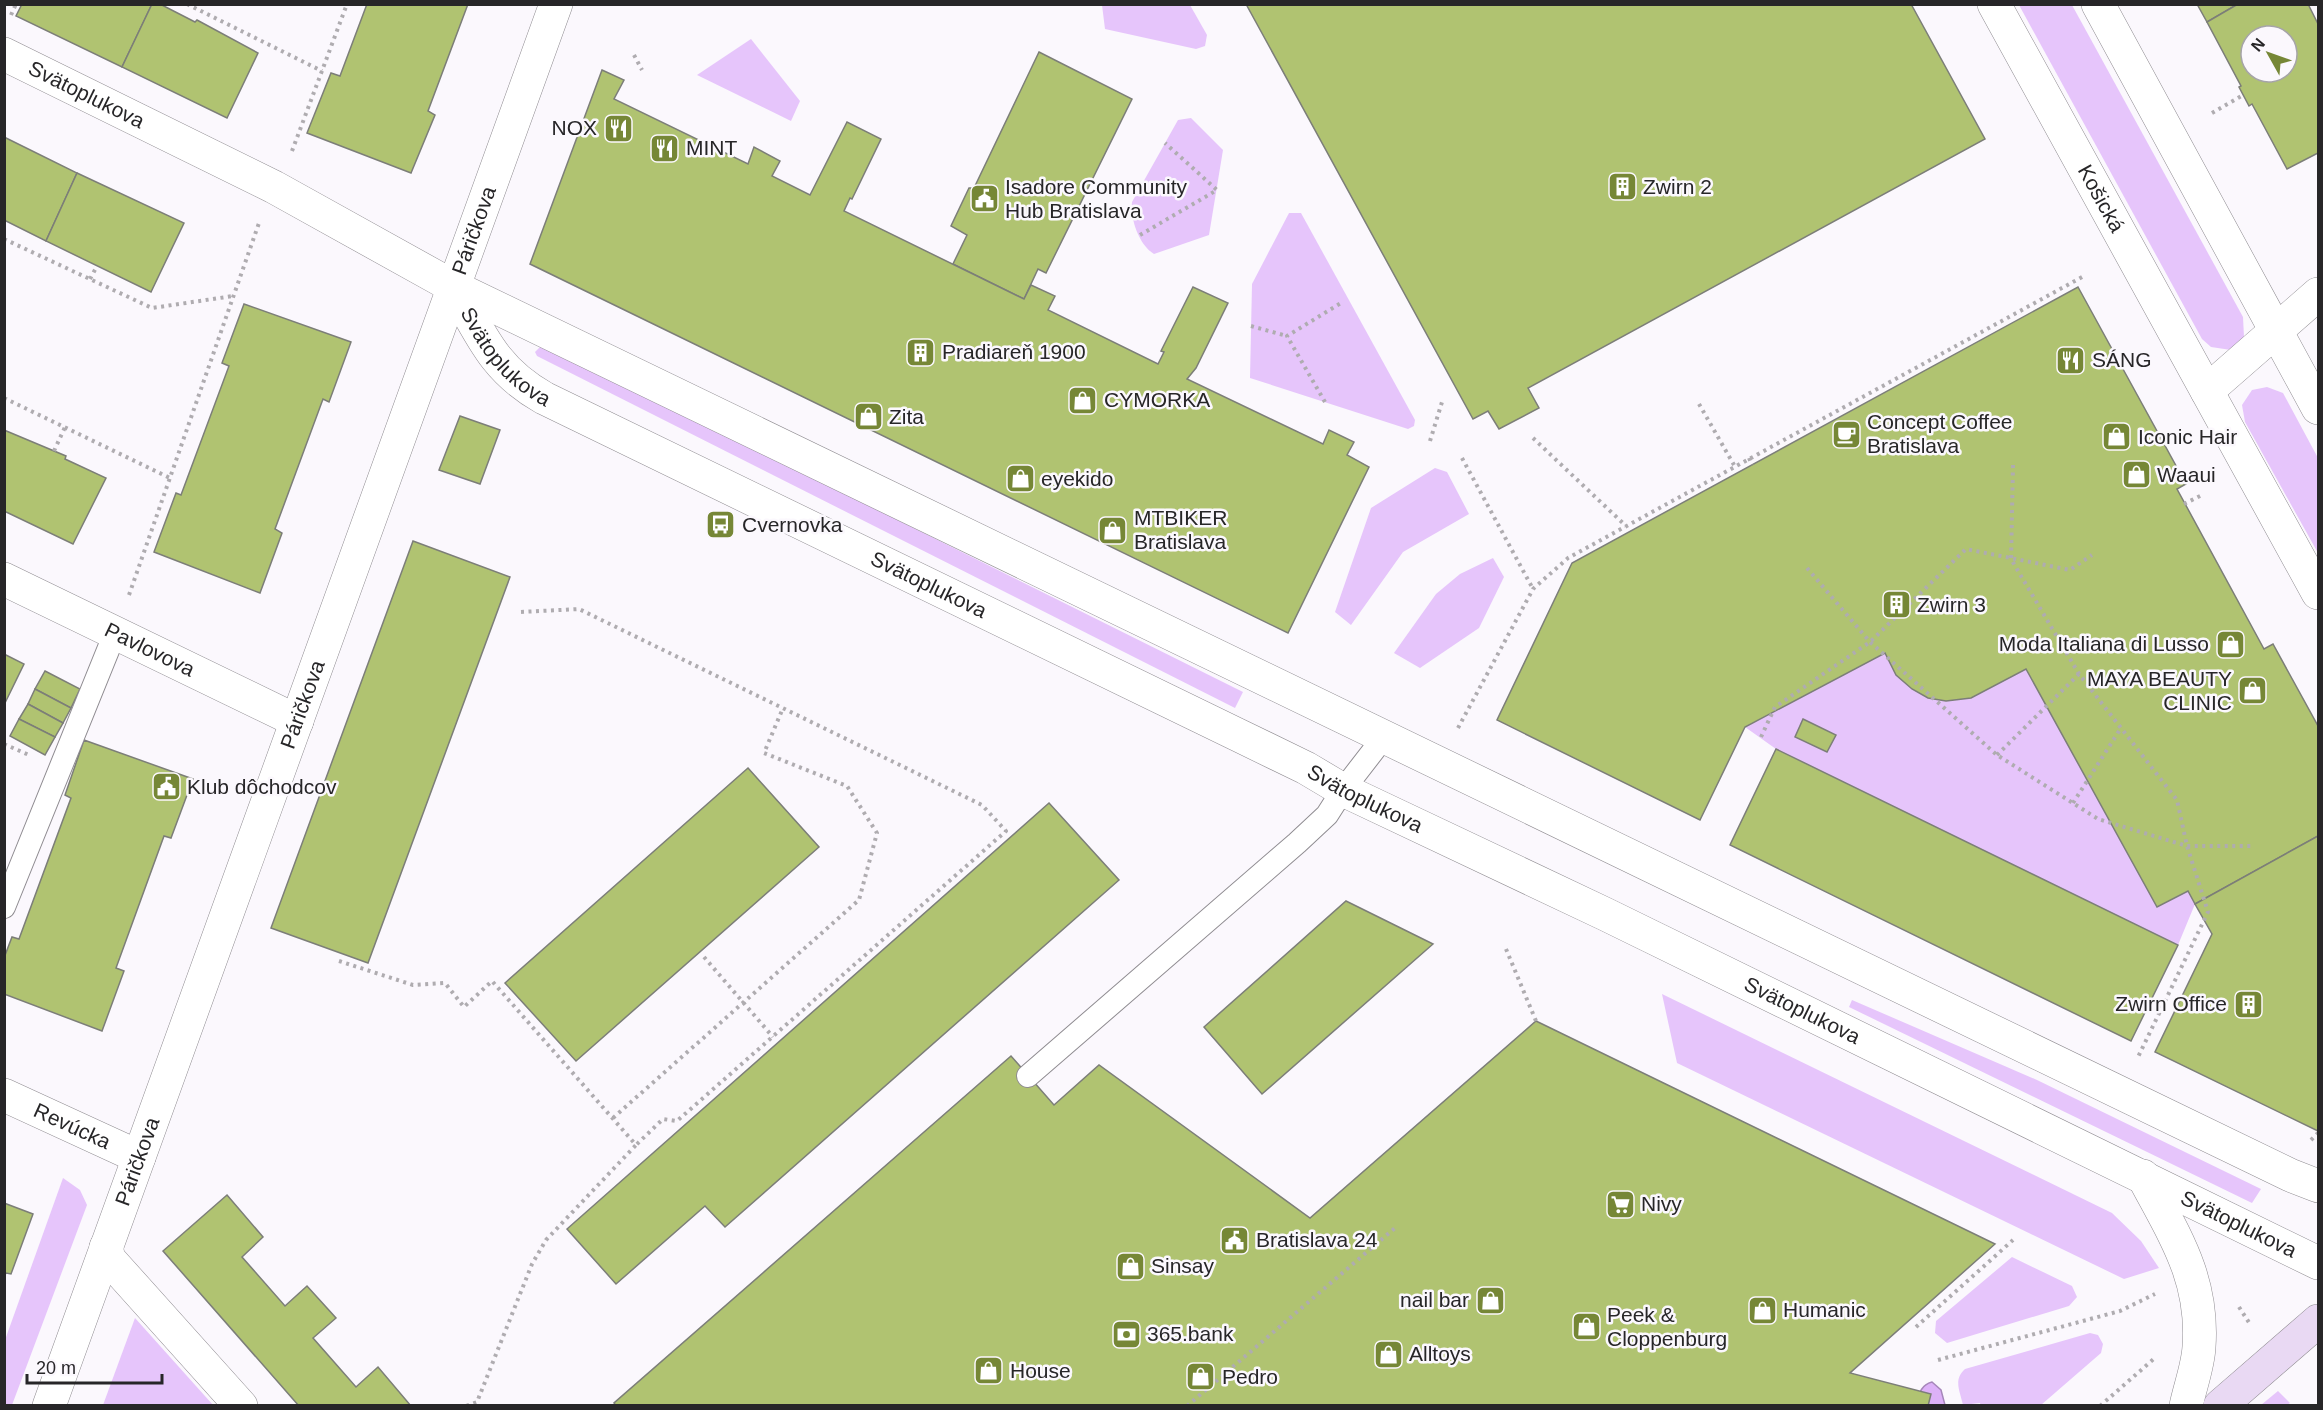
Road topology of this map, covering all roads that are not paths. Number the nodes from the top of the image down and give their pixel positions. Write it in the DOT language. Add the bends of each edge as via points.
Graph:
graph roads {
  1 [pos="556,4"];
  2 [pos="1994,4"];
  3 [pos="2098,4"];
  4 [pos="4,54"];
  5 [pos="454,287"];
  6 [pos="2319,294"];
  7 [pos="2277,331"];
  8 [pos="2207,391"];
  9 [pos="2319,408"];
  10 [pos="4,579"];
  11 [pos="2319,593"];
  12 [pos="115,633"];
  13 [pos="297,721"];
  14 [pos="1384,737"];
  15 [pos="1343,790"];
  16 [pos="4,907"];
  17 [pos="1028,1076"];
  18 [pos="4,1095"];
  19 [pos="138,1157"];
  20 [pos="2143,1176"];
  21 [pos="2304,1180"];
  22 [pos="2319,1196"];
  23 [pos="106,1247"];
  24 [pos="2319,1263"];
  25 [pos="2319,1321"];
  26 [pos="49,1406"];
  27 [pos="241,1406"];
  28 [pos="2186,1406"];
  29 [pos="2220,1406"];
  1 -- 5 [label="street, Páričkova"];
  2 -- 8 [label="street, Košická"];
  3 -- 7 [label="street"];
  4 -- 5 [label="street, Svätoplukova" via="274,187"];
  5 -- 13 [label="street, Páričkova"];
  5 -- 14 [label="street, Svätoplukova"];
  5 -- 15 [label="street, Svätoplukova" via="491,354 529,389 1226,728"];
  6 -- 7 [label="street"];
  7 -- 8 [label="street"];
  7 -- 9 [label="street"];
  8 -- 11 [label="street, Košická"];
  10 -- 12 [label="street, Pavlovova"];
  12 -- 13 [label="street, Pavlovova"];
  12 -- 16 [label="lane"];
  13 -- 19 [label="street, Páričkova"];
  14 -- 15 [label="lane"];
  14 -- 21 [label="street, Svätoplukova"];
  15 -- 17 [label="lane" via="1327,815 1297,843"];
  15 -- 20 [label="street, Svätoplukova"];
  18 -- 19 [label="street, Revúcka"];
  19 -- 23 [label="street, Páričkova"];
  20 -- 24 [label="street, Svätoplukova"];
  20 -- 28 [label="street" via="2186,1258 2199,1304 2199,1349"];
  21 -- 22 [label="street, Svätoplukova"];
  23 -- 26 [label="street, Páričkova"];
  23 -- 27 [label="street" via="109,1259"];
  25 -- 29 [label="main road"];
}
